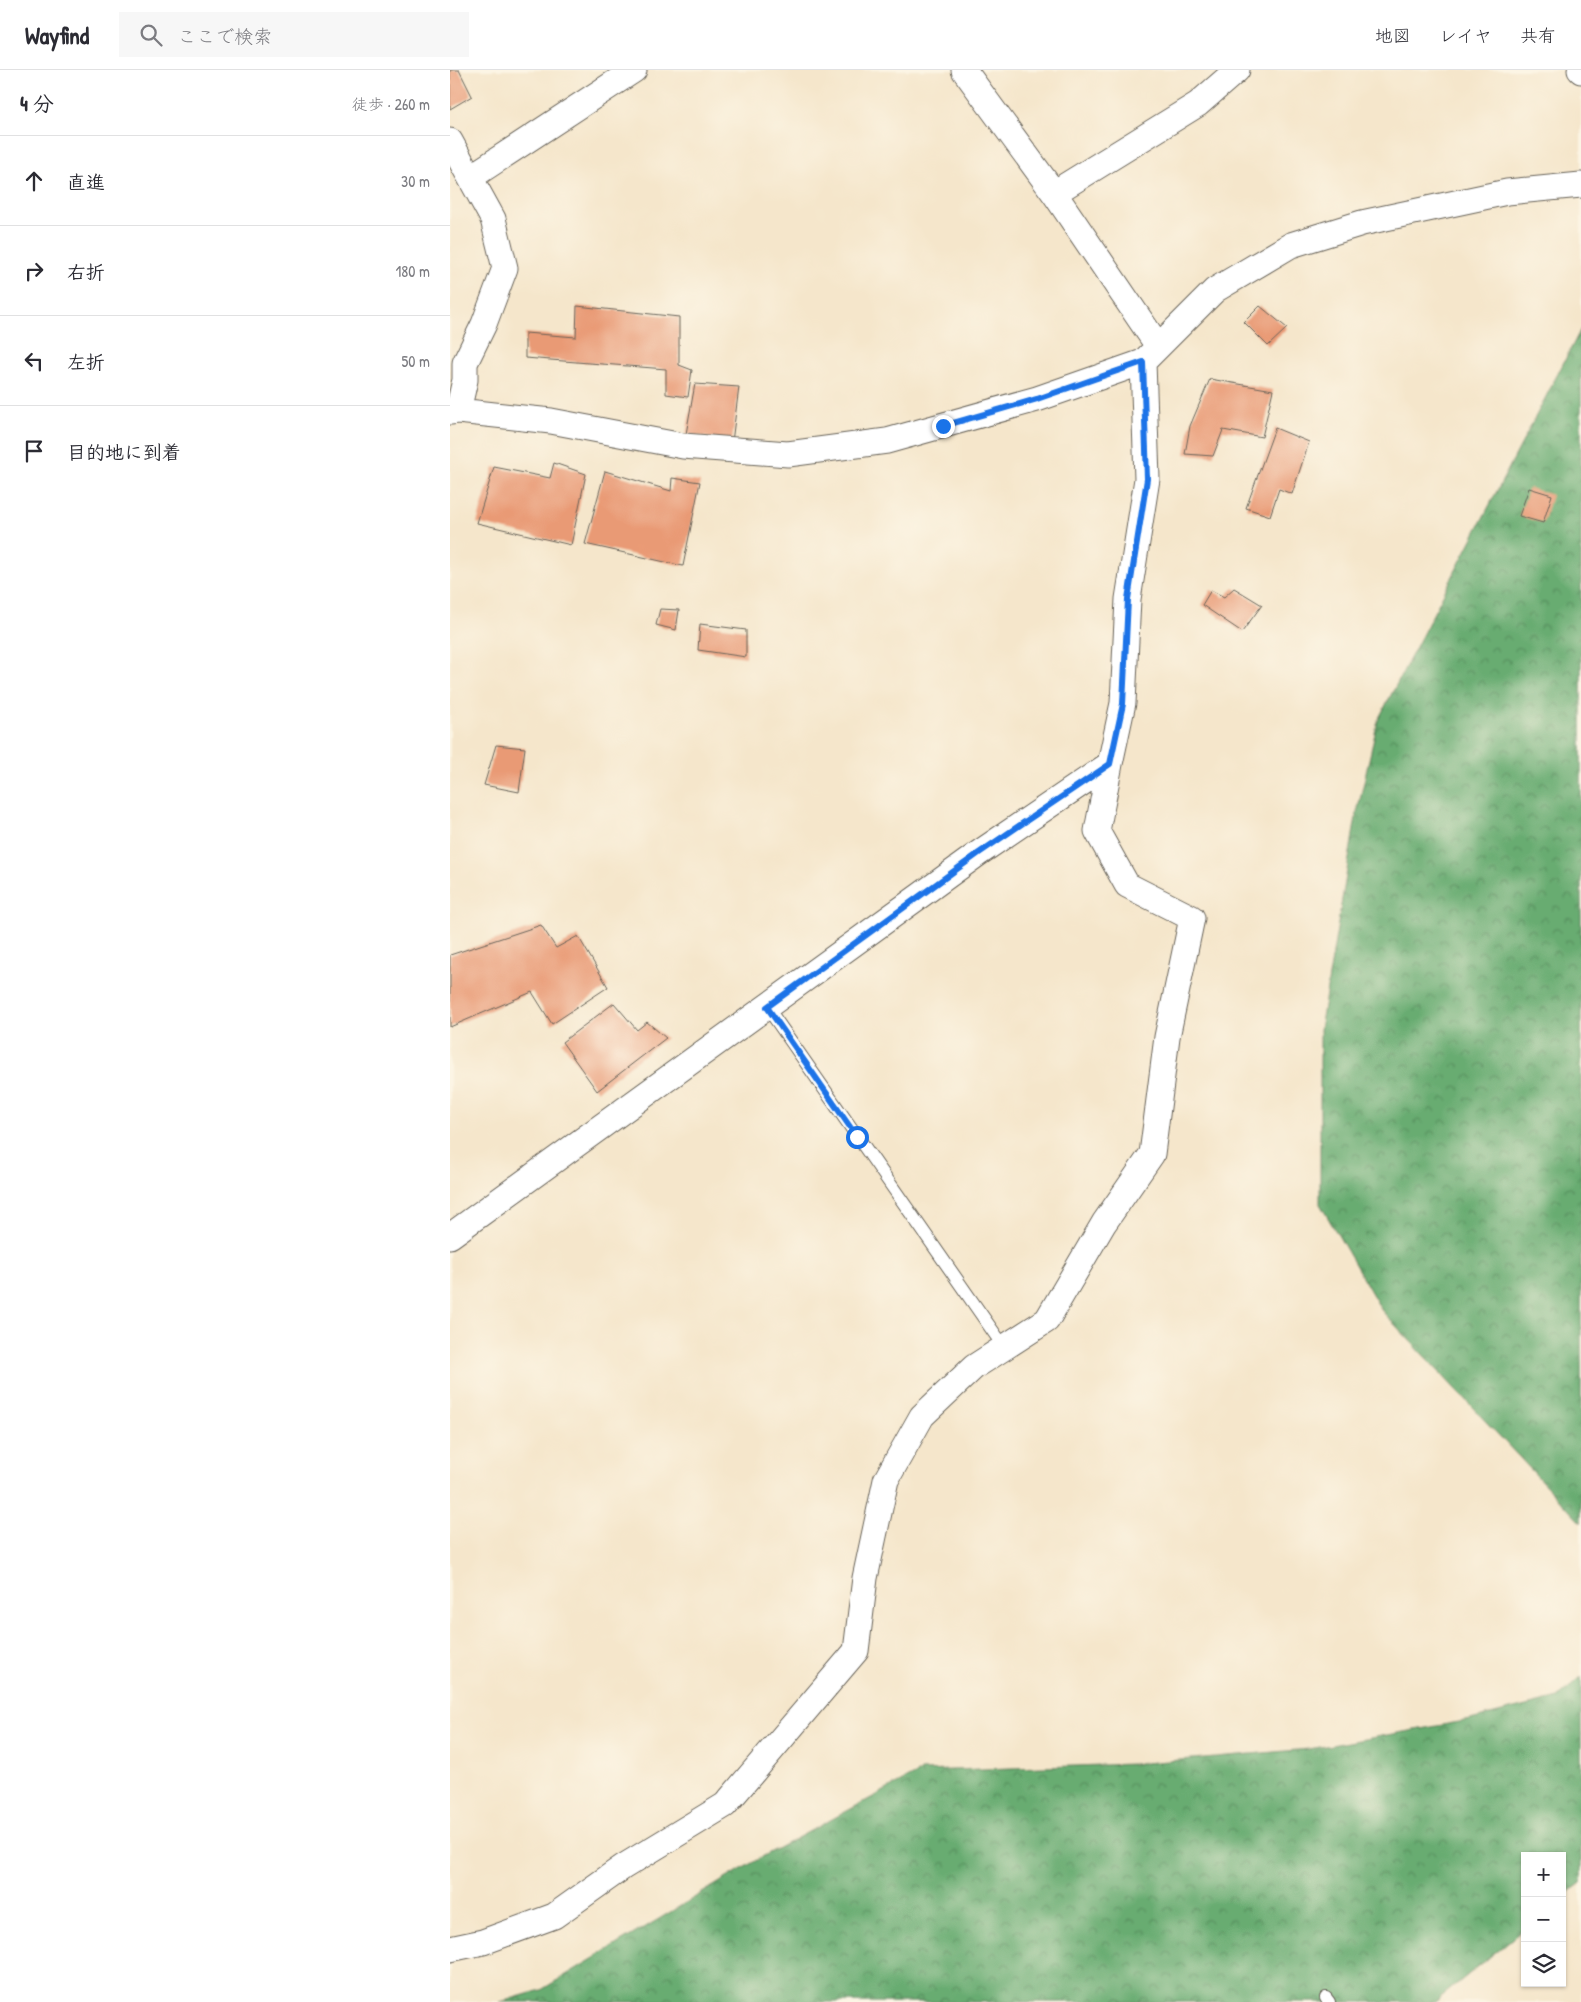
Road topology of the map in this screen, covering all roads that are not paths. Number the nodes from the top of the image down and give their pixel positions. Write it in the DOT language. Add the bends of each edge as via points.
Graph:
graph roads {
  1 [pos="634,70"];
  2 [pos="964,70"];
  3 [pos="1237,70"];
  4 [pos="450,142"];
  5 [pos="471,177"];
  6 [pos="1581,185"];
  7 [pos="1054,193"];
  8 [pos="1150,354"];
  9 [pos="454,411"];
  10 [pos="1110,764"];
  11 [pos="767,1007"];
  12 [pos="450,1236"];
  13 [pos="1004,1347"];
  14 [pos="450,1949"];
  1 -- 5 [label="street"];
  2 -- 7 [label="street"];
  3 -- 7 [label="street" via="1198,104"];
  4 -- 5 [label="street"];
  5 -- 9 [label="street" via="493,219 505,268 465,363 465,380"];
  6 -- 8 [label="street" via="1507,192 1362,223 1291,245 1215,290"];
  7 -- 8 [label="street"];
  8 -- 9 [label="street" via="1037,399 887,441 788,454 683,446 551,421"];
  8 -- 10 [label="street" via="1147,479 1128,599 1123,704"];
  10 -- 11 [label="street" via="979,853"];
  10 -- 13 [label="street" via="1097,831 1127,885 1192,918 1166,1037 1152,1154 1104,1222 1047,1320"];
  11 -- 12 [label="street"];
  11 -- 13 [label="lane"];
  13 -- 14 [label="street" via="974,1367 922,1416 886,1480 865,1578 856,1652 724,1805 622,1867 554,1916 483,1942"];
}
